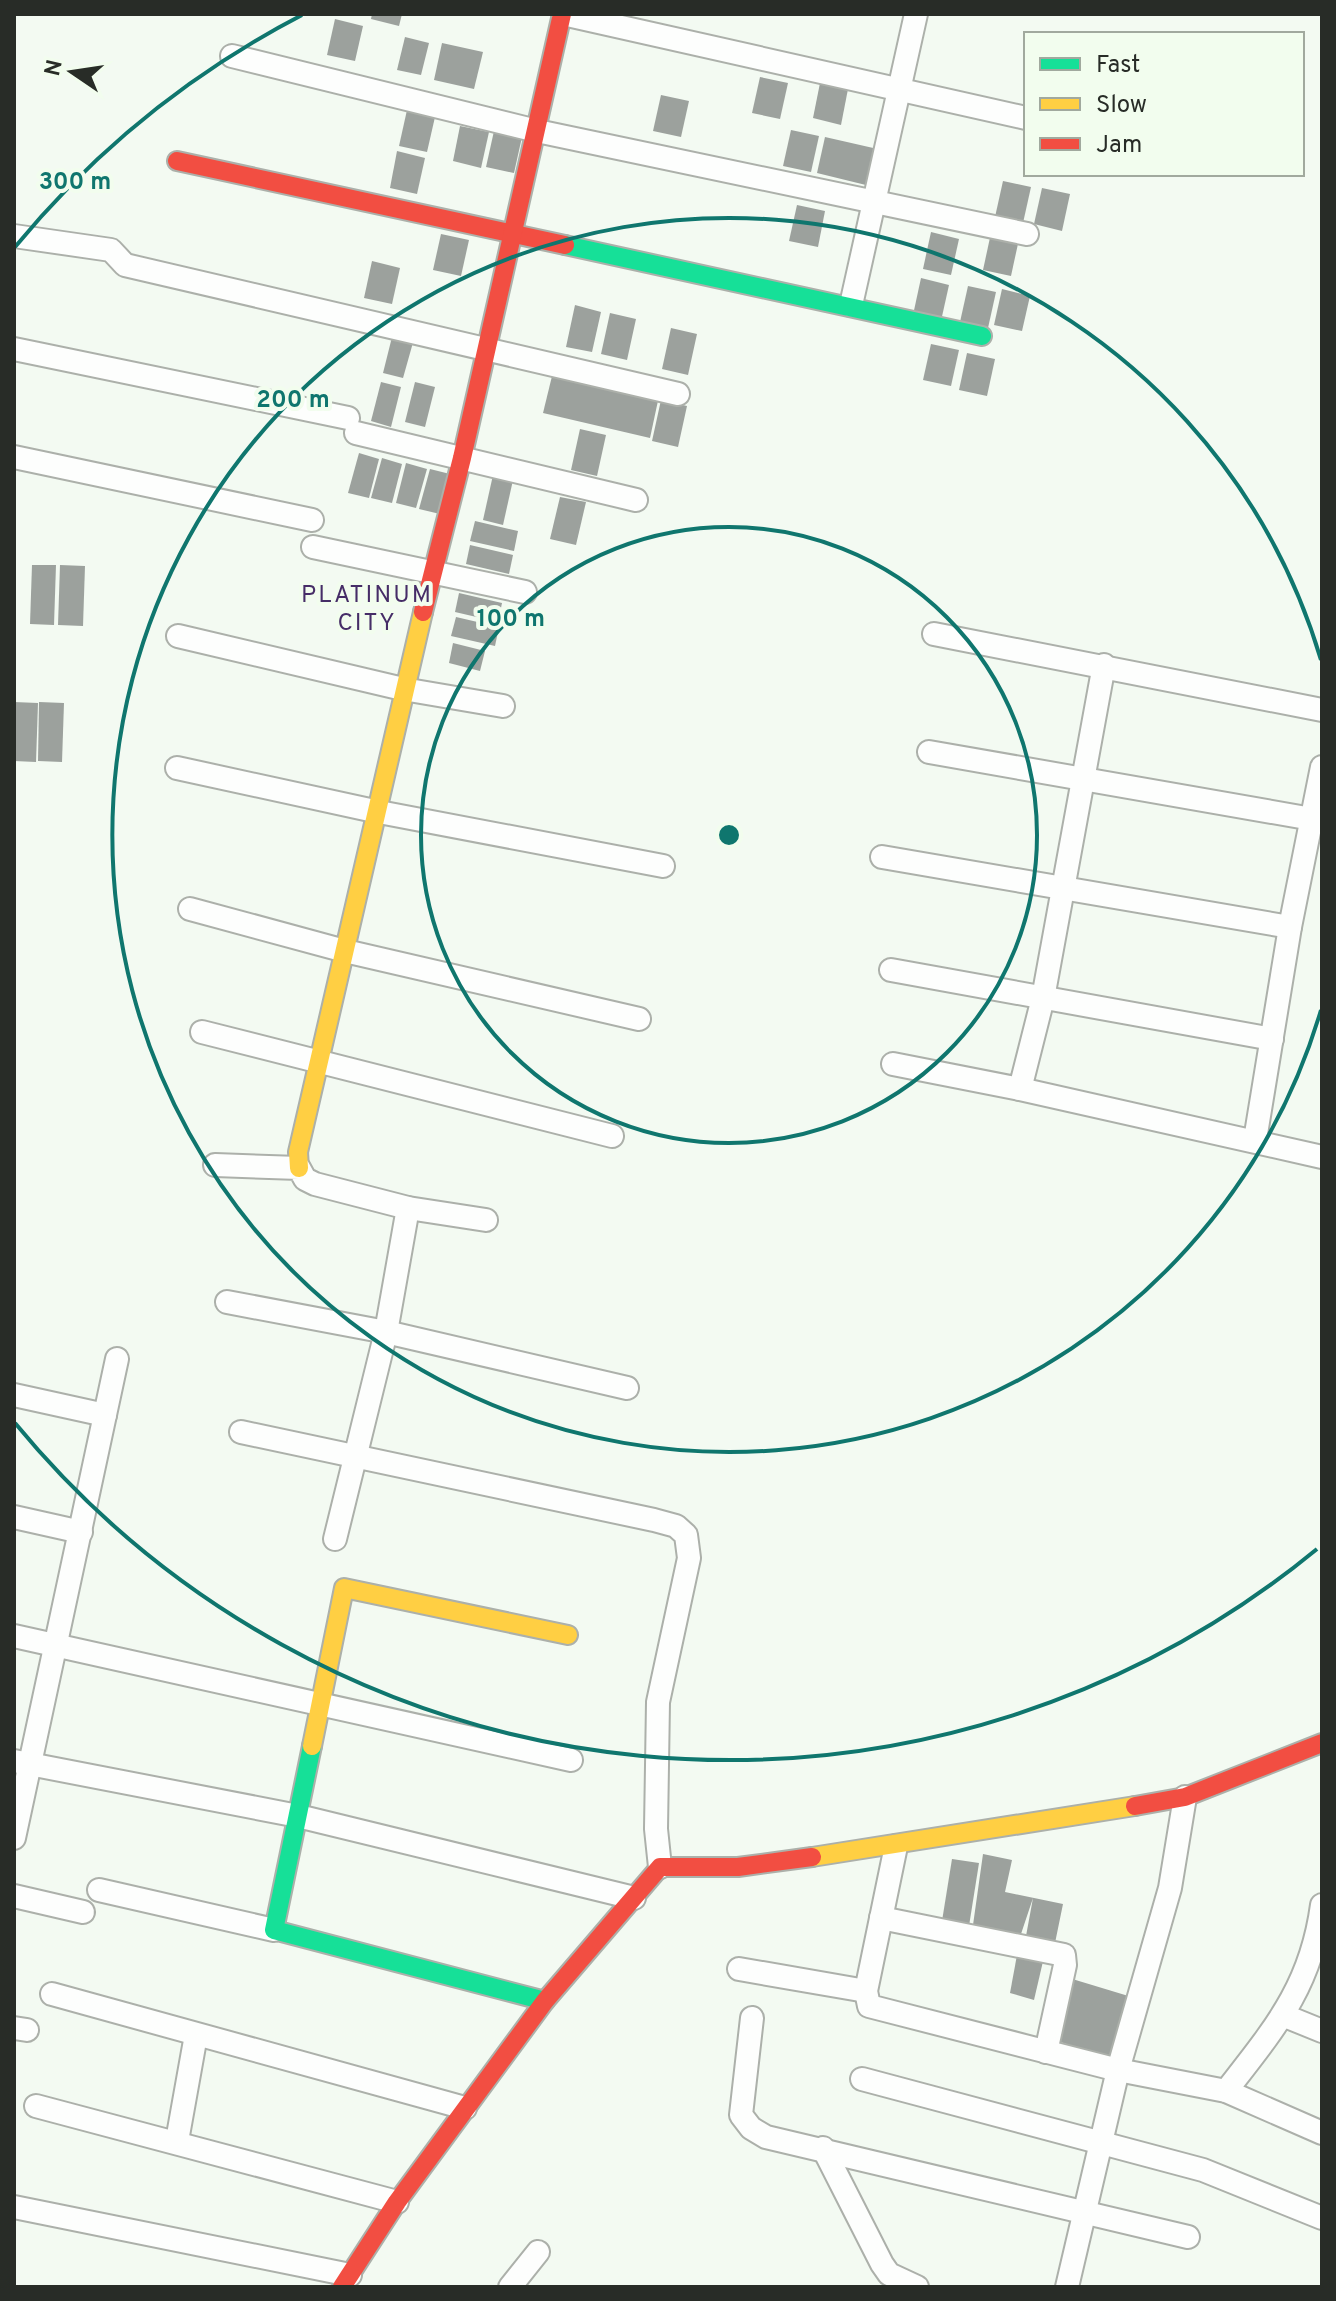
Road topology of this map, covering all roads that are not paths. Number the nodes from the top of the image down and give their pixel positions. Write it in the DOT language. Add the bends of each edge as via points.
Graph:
graph roads {
  1 [pos="563,14"];
  2 [pos="916,14"];
  3 [pos="232,56"];
  4 [pos="899,90"];
  5 [pos="1024,118"];
  6 [pos="537,131"];
  7 [pos="177,161"];
  8 [pos="876,202"];
  9 [pos="514,234"];
  10 [pos="1027,234"];
  11 [pos="14,236"];
  12 [pos="851,305"];
  13 [pos="982,336"];
  14 [pos="14,349"];
  15 [pos="486,351"];
  16 [pos="678,394"];
  17 [pos="14,457"];
  18 [pos="462,458"];
  19 [pos="636,500"];
  20 [pos="312,520"];
  21 [pos="313,547"];
  22 [pos="431,572"];
  23 [pos="525,592"];
  24 [pos="934,634"];
  25 [pos="178,636"];
  26 [pos="1104,665"];
  27 [pos="403,689"];
  28 [pos="503,706"];
  29 [pos="1322,710"];
  30 [pos="929,752"];
  31 [pos="1322,767"];
  32 [pos="177,768"];
  33 [pos="1083,777"];
  34 [pos="379,812"];
  35 [pos="1312,819"];
  36 [pos="882,857"];
  37 [pos="663,866"];
  38 [pos="1062,887"];
  39 [pos="190,909"];
  40 [pos="1290,927"];
  41 [pos="345,951"];
  42 [pos="891,970"];
  43 [pos="1043,998"];
  44 [pos="639,1019"];
  45 [pos="202,1032"];
  46 [pos="1272,1039"];
  47 [pos="320,1061"];
  48 [pos="893,1064"];
  49 [pos="1020,1089"];
  50 [pos="612,1136"];
  51 [pos="1255,1140"];
  52 [pos="1322,1157"];
  53 [pos="215,1165"];
  54 [pos="299,1168"];
  55 [pos="408,1208"];
  56 [pos="486,1220"];
  57 [pos="227,1302"];
  58 [pos="386,1332"];
  59 [pos="117,1359"];
  60 [pos="627,1388"];
  61 [pos="14,1395"];
  62 [pos="105,1415"];
  63 [pos="241,1432"];
  64 [pos="355,1456"];
  65 [pos="14,1517"];
  66 [pos="81,1532"];
  67 [pos="335,1539"];
  68 [pos="568,1635"];
  69 [pos="14,1636"];
  70 [pos="57,1645"];
  71 [pos="320,1706"];
  72 [pos="1322,1743"];
  73 [pos="571,1760"];
  74 [pos="22,1763"];
  75 [pos="1185,1797"];
  76 [pos="298,1816"];
  77 [pos="14,1838"];
  78 [pos="896,1846"];
  79 [pos="660,1867"];
  80 [pos="99,1890"];
  81 [pos="14,1896"];
  82 [pos="634,1898"];
  83 [pos="1322,1905"];
  84 [pos="83,1912"];
  85 [pos="881,1918"];
  86 [pos="274,1930"];
  87 [pos="739,1969"];
  88 [pos="866,1991"];
  89 [pos="52,1994"];
  90 [pos="545,2001"];
  91 [pos="1285,2016"];
  92 [pos="752,2018"];
  93 [pos="1322,2031"];
  94 [pos="196,2035"];
  95 [pos="1046,2052"];
  96 [pos="1118,2070"];
  97 [pos="862,2079"];
  98 [pos="1226,2091"];
  99 [pos="36,2106"];
  100 [pos="465,2108"];
  101 [pos="1322,2133"];
  102 [pos="177,2141"];
  103 [pos="1101,2143"];
  104 [pos="823,2148"];
  105 [pos="397,2202"];
  106 [pos="14,2207"];
  107 [pos="1083,2214"];
  108 [pos="1322,2218"];
  109 [pos="1188,2237"];
  110 [pos="538,2252"];
  111 [pos="346,2281"];
  112 [pos="510,2287"];
  113 [pos="917,2287"];
  114 [pos="1067,2287"];
  1 -- 4 [label="street"];
  1 -- 6 [label="street"];
  2 -- 4 [label="street"];
  3 -- 6 [label="street"];
  4 -- 5 [label="street"];
  4 -- 8 [label="street"];
  6 -- 8 [label="street"];
  6 -- 9 [label="street"];
  7 -- 9 [label="street"];
  8 -- 10 [label="street"];
  8 -- 12 [label="street"];
  9 -- 12 [label="street"];
  9 -- 15 [label="street"];
  11 -- 15 [label="street" via="111,250 125,265"];
  12 -- 13 [label="street"];
  14 -- 18 [label="street" via="352,425"];
  15 -- 16 [label="street"];
  15 -- 18 [label="street"];
  17 -- 20 [label="street"];
  18 -- 19 [label="street"];
  18 -- 22 [label="street"];
  21 -- 22 [label="street"];
  22 -- 23 [label="street"];
  22 -- 27 [label="street"];
  24 -- 26 [label="street"];
  25 -- 27 [label="street"];
  26 -- 29 [label="street"];
  26 -- 33 [label="street"];
  27 -- 28 [label="street"];
  27 -- 34 [label="street"];
  30 -- 33 [label="street"];
  31 -- 35 [label="street"];
  32 -- 34 [label="street"];
  33 -- 35 [label="street"];
  33 -- 38 [label="street"];
  34 -- 37 [label="street"];
  34 -- 41 [label="street"];
  35 -- 40 [label="street"];
  36 -- 38 [label="street"];
  38 -- 40 [label="street"];
  38 -- 43 [label="street"];
  39 -- 41 [label="street"];
  40 -- 46 [label="street"];
  41 -- 44 [label="street"];
  41 -- 47 [label="street"];
  42 -- 43 [label="street"];
  43 -- 46 [label="street"];
  43 -- 49 [label="street"];
  45 -- 47 [label="street"];
  46 -- 51 [label="street"];
  47 -- 50 [label="street"];
  47 -- 54 [label="street" via="298,1152"];
  48 -- 49 [label="street"];
  49 -- 51 [label="street"];
  51 -- 52 [label="street"];
  53 -- 54 [label="street"];
  54 -- 55 [label="street" via="315,1184"];
  55 -- 56 [label="street"];
  55 -- 58 [label="street"];
  57 -- 58 [label="street"];
  58 -- 60 [label="street"];
  58 -- 64 [label="street"];
  59 -- 62 [label="street"];
  61 -- 62 [label="street"];
  62 -- 66 [label="street"];
  63 -- 64 [label="street"];
  64 -- 67 [label="street"];
  64 -- 79 [label="street" via="654,1520 686,1535 689,1558 658,1702"];
  65 -- 66 [label="street"];
  66 -- 70 [label="street"];
  68 -- 71 [label="street" via="344,1588"];
  69 -- 70 [label="street"];
  70 -- 71 [label="street"];
  70 -- 74 [label="street"];
  71 -- 73 [label="street"];
  71 -- 76 [label="street"];
  72 -- 75 [label="street"];
  74 -- 76 [label="street"];
  74 -- 77 [label="street"];
  75 -- 78 [label="street"];
  75 -- 96 [label="street" via="1170,1888"];
  76 -- 82 [label="street"];
  76 -- 86 [label="street"];
  78 -- 79 [label="street" via="738,1867"];
  78 -- 85 [label="street"];
  79 -- 82 [label="street"];
  80 -- 86 [label="street"];
  81 -- 84 [label="street"];
  82 -- 90 [label="street"];
  83 -- 91 [label="street" via="1309,1961"];
  85 -- 88 [label="street"];
  85 -- 95 [label="street" via="1064,1955"];
  86 -- 90 [label="street"];
  87 -- 88 [label="street"];
  88 -- 95 [label="street" via="869,2006 882,2012"];
  89 -- 94 [label="street"];
  90 -- 100 [label="street"];
  91 -- 93 [label="street"];
  91 -- 98 [label="street"];
  92 -- 104 [label="street" via="741,2115 766,2137"];
  94 -- 100 [label="street"];
  94 -- 102 [label="street"];
  95 -- 96 [label="street"];
  96 -- 98 [label="street"];
  96 -- 103 [label="street"];
  97 -- 103 [label="street"];
  98 -- 101 [label="street"];
  99 -- 102 [label="street"];
  100 -- 105 [label="street"];
  102 -- 105 [label="street"];
  103 -- 107 [label="street"];
  103 -- 108 [label="street" via="1203,2170"];
  104 -- 107 [label="street"];
  104 -- 113 [label="street" via="882,2264 889,2274"];
  105 -- 111 [label="street"];
  106 -- 111 [label="street"];
  107 -- 109 [label="street"];
  107 -- 114 [label="street"];
  110 -- 112 [label="street"];
}
